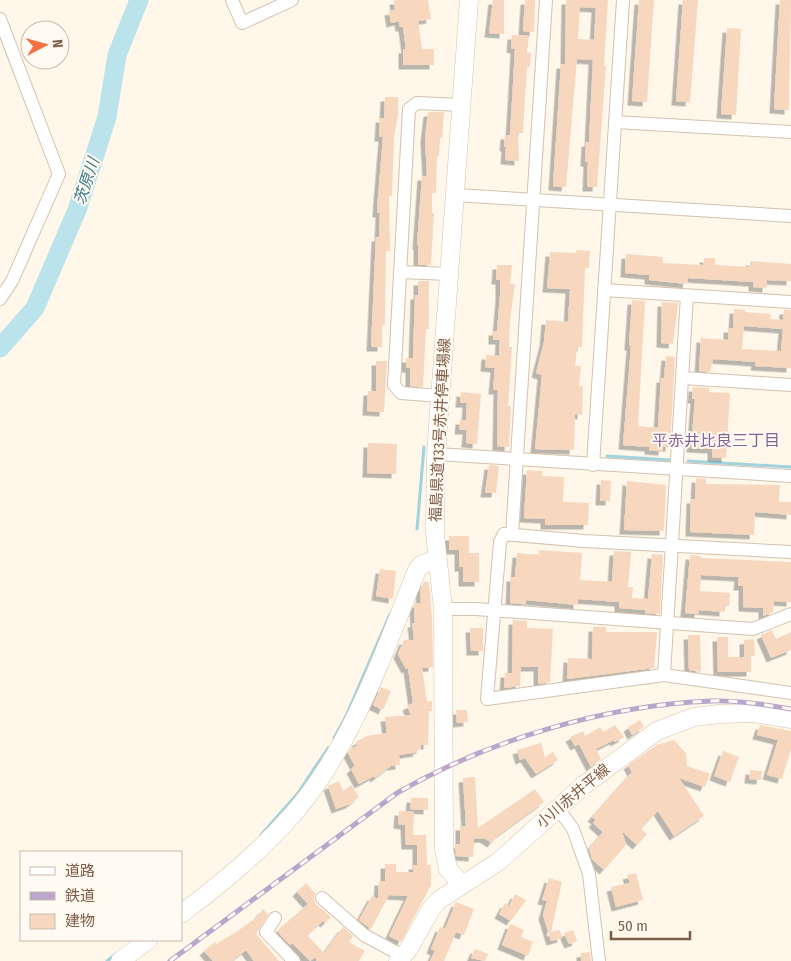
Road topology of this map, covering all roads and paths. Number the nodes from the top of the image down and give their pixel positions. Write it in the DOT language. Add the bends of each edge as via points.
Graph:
graph roads {
  1 [pos="232,0"];
  2 [pos="292,0"];
  3 [pos="469,0"];
  4 [pos="546,0"];
  5 [pos="623,0"];
  6 [pos="0,19"];
  7 [pos="462,105"];
  8 [pos="615,122"];
  9 [pos="791,132"];
  10 [pos="456,194"];
  11 [pos="533,200"];
  12 [pos="610,205"];
  13 [pos="791,216"];
  14 [pos="400,272"];
  15 [pos="450,274"];
  16 [pos="604,290"];
  17 [pos="687,296"];
  18 [pos="0,299"];
  19 [pos="791,302"];
  20 [pos="683,378"];
  21 [pos="791,385"];
  22 [pos="440,396"];
  23 [pos="436,454"];
  24 [pos="516,460"];
  25 [pos="593,465"];
  26 [pos="677,470"];
  27 [pos="791,476"];
  28 [pos="512,535"];
  29 [pos="673,546"];
  30 [pos="791,552"];
  31 [pos="437,559"];
  32 [pos="443,609"];
  33 [pos="494,610"];
  34 [pos="791,614"];
  35 [pos="668,623"];
  36 [pos="664,675"];
  37 [pos="791,693"];
  38 [pos="791,719"];
  39 [pos="557,807"];
  40 [pos="462,885"];
  41 [pos="322,898"];
  42 [pos="182,913"];
  43 [pos="275,918"];
  44 [pos="147,941"];
  45 [pos="401,958"];
  46 [pos="120,961"];
  47 [pos="294,961"];
  48 [pos="599,961"];
  1 -- 2 [label="street" via="242,22"];
  3 -- 7 [label="main road, 福島県道133号赤井停車場線"];
  4 -- 11 [label="street"];
  5 -- 8 [label="street"];
  6 -- 18 [label="street" via="59,174 12,281"];
  7 -- 10 [label="main road, 福島県道133号赤井停車場線"];
  7 -- 14 [label="street" via="417,103 409,109"];
  8 -- 9 [label="street"];
  8 -- 12 [label="street"];
  10 -- 11 [label="street"];
  10 -- 15 [label="main road, 福島県道133号赤井停車場線"];
  11 -- 12 [label="street"];
  11 -- 24 [label="street"];
  12 -- 13 [label="street"];
  12 -- 16 [label="street"];
  14 -- 15 [label="street"];
  14 -- 22 [label="street" via="394,386 400,393"];
  15 -- 22 [label="main road, 福島県道133号赤井停車場線"];
  16 -- 17 [label="street"];
  16 -- 25 [label="street"];
  17 -- 19 [label="street"];
  17 -- 20 [label="street"];
  20 -- 21 [label="street"];
  20 -- 26 [label="street"];
  22 -- 23 [label="main road, 福島県道133号赤井停車場線"];
  23 -- 24 [label="street"];
  23 -- 31 [label="main road, 福島県道133号赤井停車場線"];
  24 -- 25 [label="street"];
  24 -- 28 [label="street"];
  25 -- 26 [label="street"];
  26 -- 27 [label="street"];
  26 -- 29 [label="street"];
  28 -- 29 [label="street"];
  28 -- 33 [label="street" via="504,534 500,542"];
  29 -- 30 [label="street"];
  29 -- 35 [label="street"];
  31 -- 32 [label="main road, 福島県道133号赤井停車場線"];
  31 -- 42 [label="main road" via="417,570 368,689 340,744 309,793 252,857"];
  32 -- 33 [label="street"];
  32 -- 40 [label="main road, 福島県道133号赤井停車場線" via="444,849 448,869"];
  33 -- 35 [label="street"];
  33 -- 36 [label="street" via="487,699"];
  34 -- 35 [label="street" via="752,629"];
  35 -- 36 [label="street"];
  36 -- 37 [label="street"];
  38 -- 39 [label="main road, 小川赤井平線" via="753,712 719,714 694,717 666,727 640,742"];
  39 -- 40 [label="main road, 小川赤井平線" via="498,862"];
  39 -- 48 [label="street" via="573,829 589,874"];
  40 -- 45 [label="main road, 小川赤井平線" via="431,908"];
  41 -- 45 [label="street" via="364,935"];
  43 -- 47 [label="street" via="266,932"];
  44 -- 46 [label="main road"];
}
